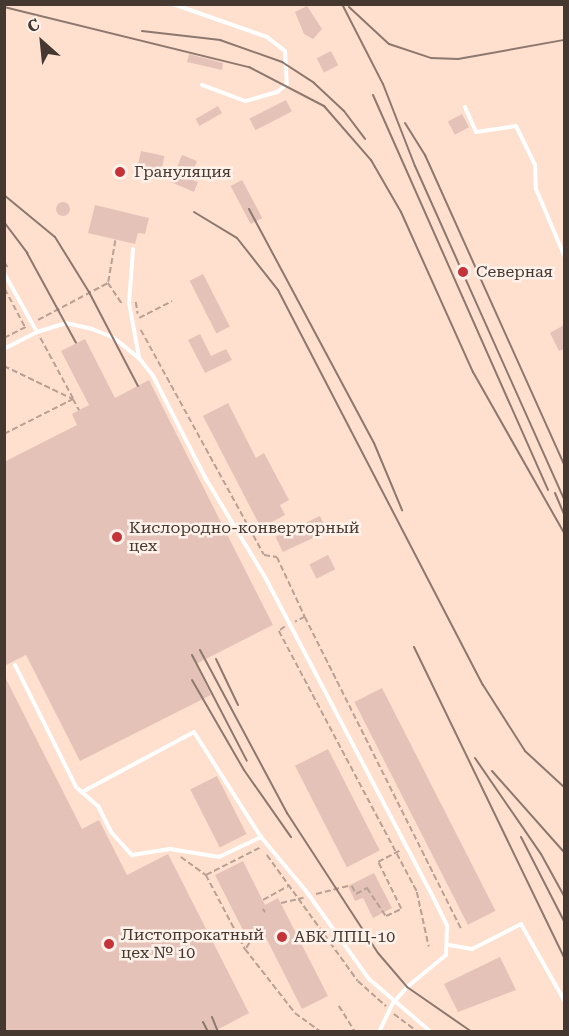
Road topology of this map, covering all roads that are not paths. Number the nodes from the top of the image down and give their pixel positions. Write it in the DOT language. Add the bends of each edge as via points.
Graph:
graph roads {
  1 [pos="173,4"];
  2 [pos="202,85"];
  3 [pos="465,107"];
  4 [pos="133,249"];
  5 [pos="564,255"];
  6 [pos="4,273"];
  7 [pos="37,332"];
  8 [pos="4,349"];
  9 [pos="139,358"];
  10 [pos="15,665"];
  11 [pos="82,792"];
  12 [pos="261,837"];
  13 [pos="449,945"];
  14 [pos="564,1000"];
  15 [pos="393,1003"];
  16 [pos="379,1032"];
  17 [pos="431,1032"];
  1 -- 2 [label="lane" via="267,37 285,51 287,84 277,92 245,101"];
  3 -- 5 [label="lane" via="477,132 516,126 535,165 536,189"];
  4 -- 9 [label="lane" via="129,303"];
  6 -- 7 [label="lane"];
  7 -- 8 [label="lane"];
  7 -- 9 [label="lane" via="75,323 114,338"];
  9 -- 13 [label="lane" via="153,376 408,846 447,926"];
  10 -- 11 [label="lane"];
  11 -- 12 [label="lane" via="98,806 112,833 132,855 170,849 219,857"];
  11 -- 12 [label="lane" via="194,732"];
  12 -- 15 [label="lane" via="306,891 369,979"];
  13 -- 14 [label="lane" via="472,949 521,924"];
  13 -- 15 [label="lane" via="438,963 412,981"];
  15 -- 16 [label="lane"];
  15 -- 17 [label="lane"];
}
